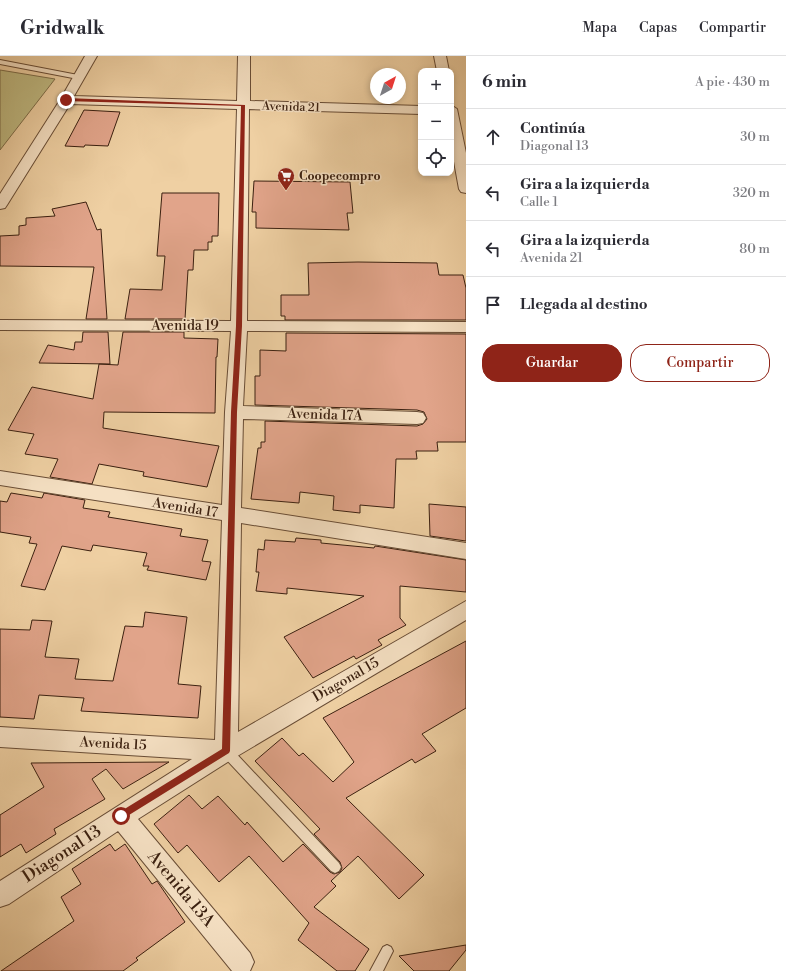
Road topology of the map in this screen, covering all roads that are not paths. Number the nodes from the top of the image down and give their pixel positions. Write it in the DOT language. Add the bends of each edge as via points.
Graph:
graph roads {
  1 [pos="91,56"];
  2 [pos="244,56"];
  3 [pos="440,56"];
  4 [pos="0,62"];
  5 [pos="442,68"];
  6 [pos="78,77"];
  7 [pos="66,100"];
  8 [pos="243,105"];
  9 [pos="418,110"];
  10 [pos="454,110"];
  11 [pos="466,111"];
  12 [pos="454,126"];
  13 [pos="466,189"];
  14 [pos="0,205"];
  15 [pos="0,325"];
  16 [pos="239,326"];
  17 [pos="466,327"];
  18 [pos="234,412"];
  19 [pos="417,418"];
  20 [pos="0,478"];
  21 [pos="231,515"];
  22 [pos="466,551"];
  23 [pos="466,610"];
  24 [pos="0,737"];
  25 [pos="226,751"];
  26 [pos="121,816"];
  27 [pos="335,866"];
  28 [pos="0,895"];
  29 [pos="387,951"];
  30 [pos="241,962"];
  31 [pos="376,971"];
  1 -- 6 [label="street"];
  2 -- 8 [label="street"];
  3 -- 5 [label="street"];
  4 -- 6 [label="lane"];
  6 -- 7 [label="street"];
  7 -- 8 [label="street, Avenida 21"];
  7 -- 14 [label="street"];
  8 -- 9 [label="street, Avenida 21"];
  8 -- 16 [label="street"];
  10 -- 11 [label="street"];
  12 -- 13 [label="street"];
  15 -- 16 [label="street, Avenida 19"];
  16 -- 17 [label="street, Avenida 19"];
  16 -- 18 [label="street"];
  18 -- 19 [label="street, Avenida 17A"];
  18 -- 21 [label="street"];
  20 -- 21 [label="street, Avenida 17"];
  21 -- 22 [label="street, Avenida 17"];
  21 -- 25 [label="street"];
  23 -- 25 [label="street, Diagonal 15"];
  24 -- 25 [label="street, Avenida 15"];
  25 -- 26 [label="street, Diagonal 13"];
  25 -- 27 [label="lane"];
  26 -- 28 [label="street, Diagonal 13"];
  26 -- 30 [label="street, Avenida 13A"];
  29 -- 31 [label="lane"];
}
